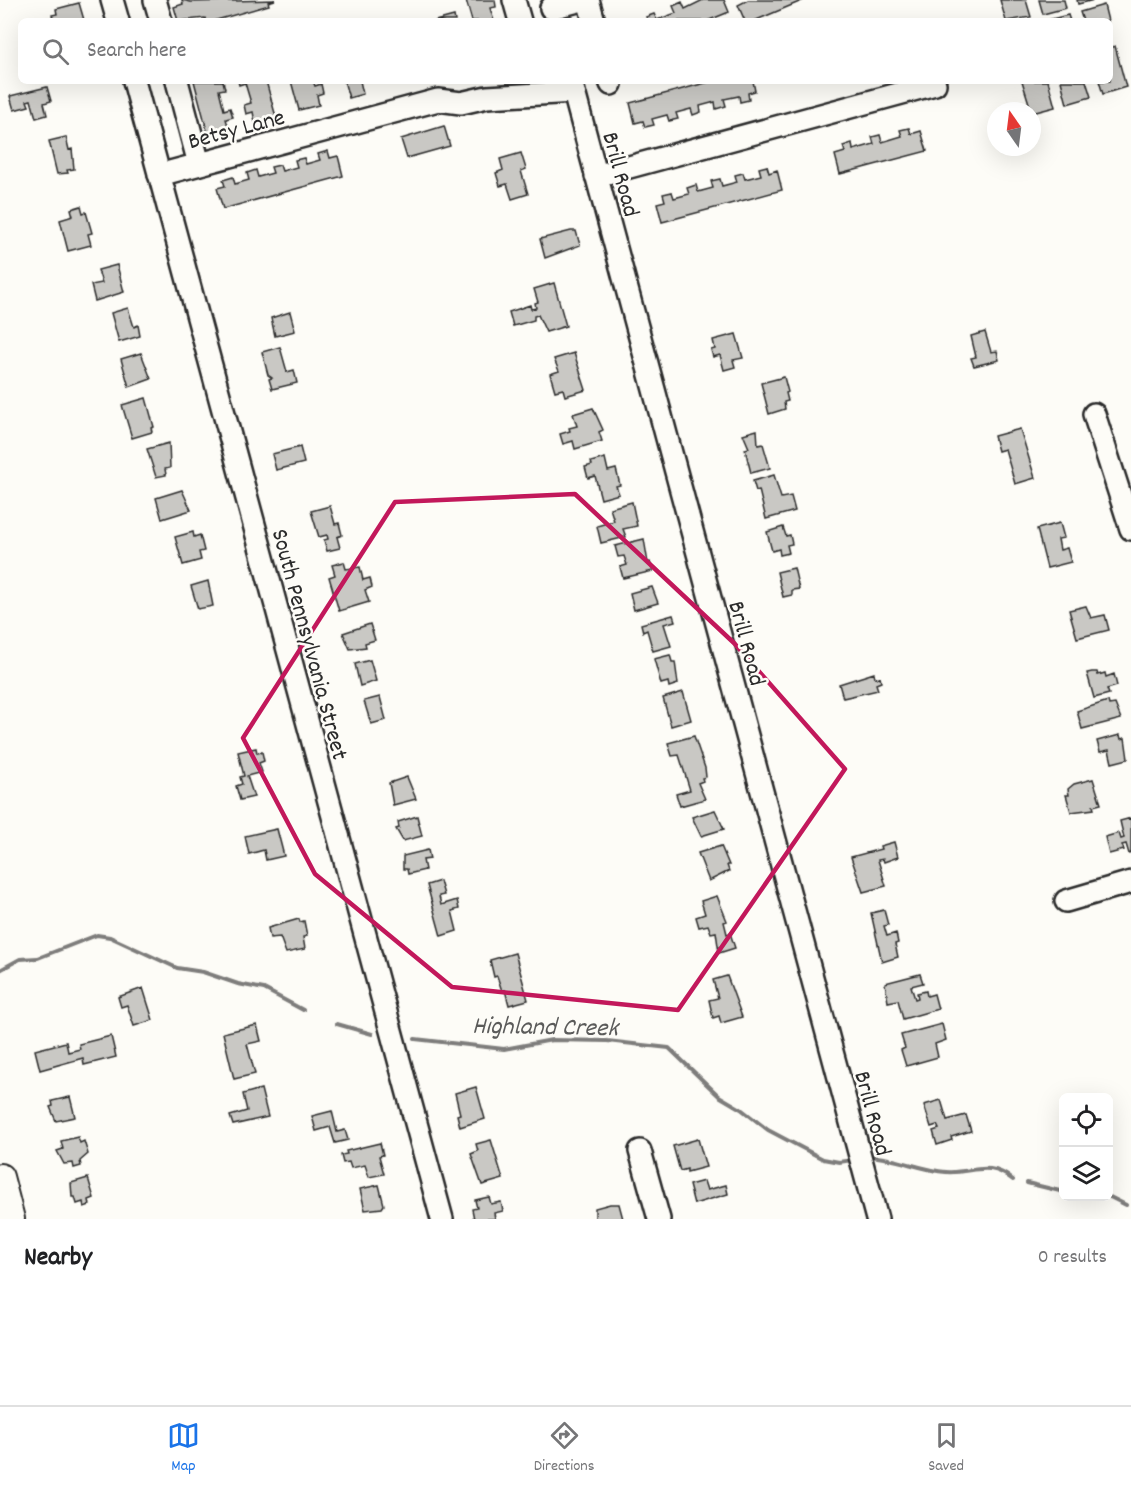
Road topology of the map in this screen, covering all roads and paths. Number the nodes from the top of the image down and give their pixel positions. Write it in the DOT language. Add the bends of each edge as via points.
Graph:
graph roads {
  1 [pos="112,0"];
  2 [pos="155,0"];
  3 [pos="514,0"];
  4 [pos="582,0"];
  5 [pos="588,0"];
  6 [pos="551,10"];
  7 [pos="117,18"];
  8 [pos="160,18"];
  9 [pos="519,18"];
  10 [pos="593,18"];
  11 [pos="135,84"];
  12 [pos="178,84"];
  13 [pos="935,84"];
  14 [pos="572,87"];
  15 [pos="538,88"];
  16 [pos="199,164"];
  17 [pos="159,175"];
  18 [pos="596,176"];
  19 [pos="1094,414"];
  20 [pos="1131,529"];
  21 [pos="1131,882"];
  22 [pos="1066,901"];
  23 [pos="640,1151"];
  24 [pos="0,1177"];
  25 [pos="11,1219"];
  26 [pos="442,1219"];
  27 [pos="658,1219"];
  28 [pos="877,1219"];
  1 -- 7 [label="street"];
  2 -- 8 [label="street"];
  3 -- 9 [label="street"];
  4 -- 6 [label="street"];
  5 -- 10 [label="street"];
  11 -- 17 [label="street, South Pennsylvania Street"];
  12 -- 16 [label="street"];
  13 -- 18 [label="street"];
  14 -- 15 [label="street, Betsy Lane"];
  14 -- 18 [label="street, Brill Road"];
  15 -- 16 [label="street, Betsy Lane" via="461,103 438,100"];
  16 -- 17 [label="street, Betsy Lane"];
  17 -- 26 [label="street, South Pennsylvania Street"];
  18 -- 28 [label="street, Brill Road"];
  19 -- 20 [label="street"];
  21 -- 22 [label="street"];
  23 -- 27 [label="street"];
  24 -- 25 [label="main road"];
}
